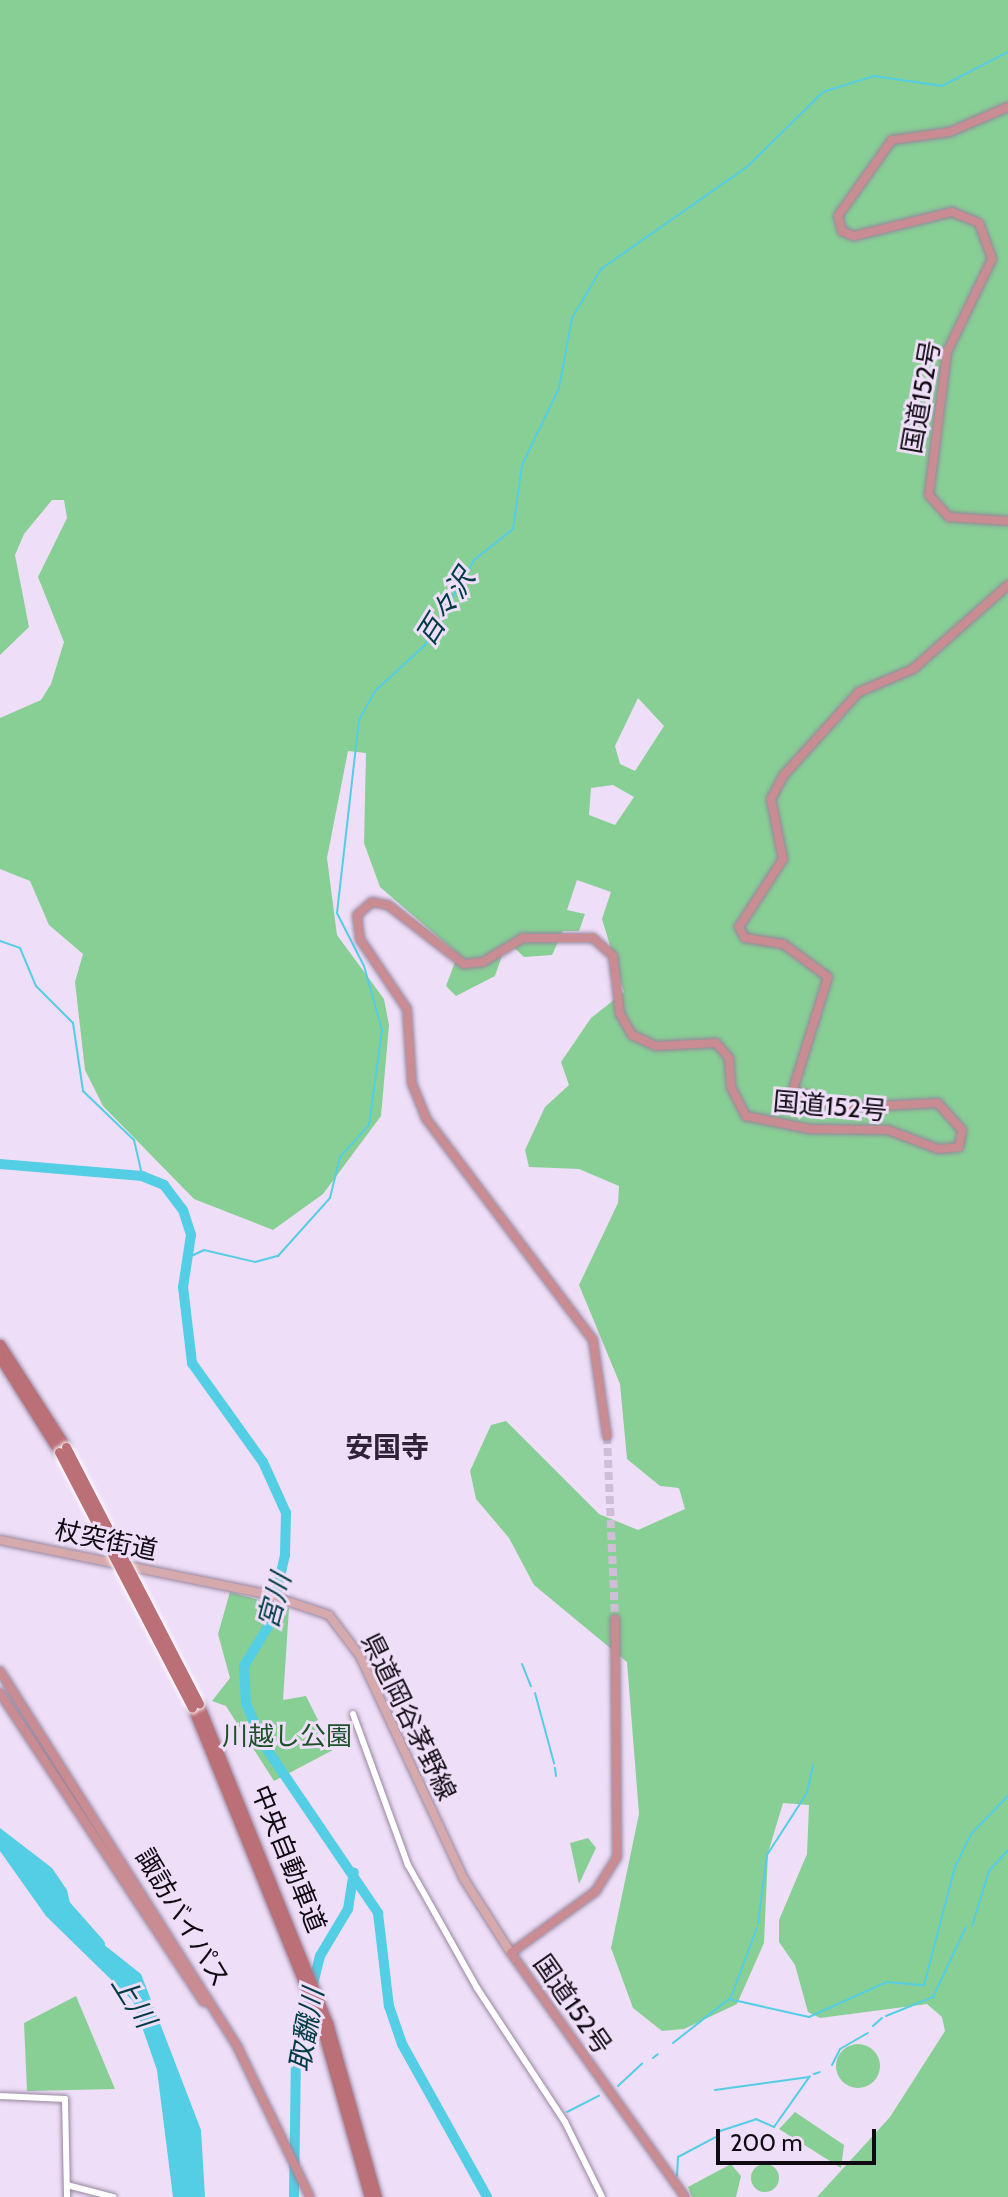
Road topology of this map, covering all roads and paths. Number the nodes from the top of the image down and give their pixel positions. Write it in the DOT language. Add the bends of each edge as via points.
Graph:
graph roads {
  1 [pos="1008,107"];
  2 [pos="1008,521"];
  3 [pos="1008,585"];
  4 [pos="0,1344"];
  5 [pos="0,1358"];
  6 [pos="607,1436"];
  7 [pos="62,1450"];
  8 [pos="0,1540"];
  9 [pos="203,1582"];
  10 [pos="615,1619"];
  11 [pos="0,1671"];
  12 [pos="0,1693"];
  13 [pos="353,1714"];
  14 [pos="511,1953"];
  15 [pos="335,2054"];
  16 [pos="0,2096"];
  17 [pos="263,2098"];
  18 [pos="67,2185"];
  19 [pos="67,2197"];
  20 [pos="113,2197"];
  21 [pos="308,2197"];
  22 [pos="369,2197"];
  23 [pos="377,2197"];
  24 [pos="602,2197"];
  25 [pos="685,2197"];
  1 -- 2 [label="highway, 国道152号" via="950,132 892,140 838,216 842,231 854,236 952,212 979,223 992,259 947,352 928,486 934,505 949,517"];
  3 -- 6 [label="highway, 国道152号" via="913,669 859,692 838,724 783,776 771,799 783,859 739,927 753,942 794,949 828,977 793,1090 838,1108 938,1103 962,1130 955,1149 888,1130 810,1129 746,1116 731,1087 729,1058 716,1043 656,1046 632,1035 620,1014 613,956 599,940 523,938 473,965 448,955 388,905 372,902 357,915 360,939 407,1009 412,1083 426,1118 593,1340"];
  4 -- 7 [label="highway, 中央自動車道"];
  5 -- 7 [label="highway, 中央自動車道"];
  7 -- 15 [label="highway, 中央自動車道, bridge" via="195,1706 286,1919"];
  8 -- 9 [label="main road, 杖突街道"];
  9 -- 14 [label="main road, 県道岡谷茅野線" via="306,1604 336,1621 360,1656 464,1879"];
  10 -- 14 [label="highway, 国道152号" via="617,1857 596,1891"];
  11 -- 17 [label="highway, 諏訪バイパス" via="68,1769"];
  12 -- 17 [label="highway, 諏訪バイパス" via="219,2022"];
  13 -- 24 [label="street" via="415,1877 565,2122"];
  14 -- 25 [label="highway, 国道152号"];
  15 -- 22 [label="highway, 中央自動車道"];
  15 -- 23 [label="highway, 中央自動車道"];
  16 -- 18 [label="street" via="65,2099"];
  17 -- 21 [label="highway, 諏訪バイパス"];
  18 -- 19 [label="street"];
  18 -- 20 [label="street"];
}
